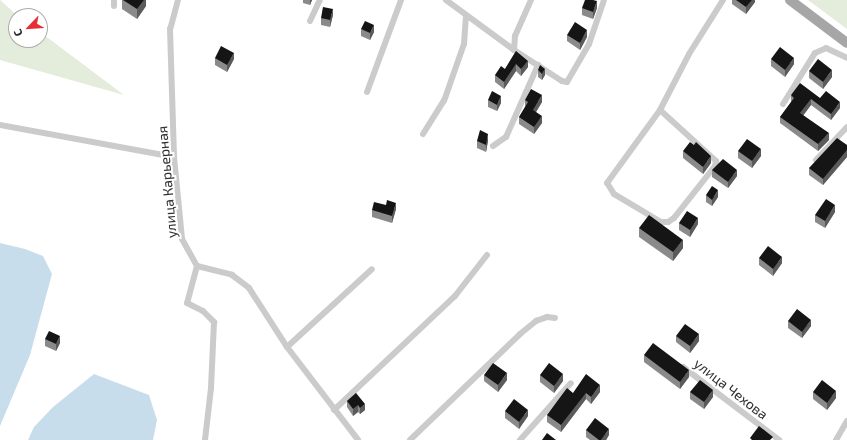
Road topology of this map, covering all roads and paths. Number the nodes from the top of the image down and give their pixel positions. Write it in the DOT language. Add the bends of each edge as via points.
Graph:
graph roads {
  1 [pos="178,0"];
  2 [pos="320,0"];
  3 [pos="401,0"];
  4 [pos="446,0"];
  5 [pos="531,0"];
  6 [pos="604,0"];
  7 [pos="723,0"];
  8 [pos="790,0"];
  9 [pos="466,16"];
  10 [pos="310,22"];
  11 [pos="847,43"];
  12 [pos="514,50"];
  13 [pos="847,58"];
  14 [pos="538,66"];
  15 [pos="367,92"];
  16 [pos="783,104"];
  17 [pos="660,110"];
  18 [pos="0,125"];
  19 [pos="847,127"];
  20 [pos="423,134"];
  21 [pos="493,146"];
  22 [pos="174,158"];
  23 [pos="816,160"];
  24 [pos="488,255"];
  25 [pos="197,266"];
  26 [pos="372,270"];
  27 [pos="555,318"];
  28 [pos="287,347"];
  29 [pos="674,360"];
  30 [pos="571,383"];
  31 [pos="334,410"];
  32 [pos="847,421"];
  33 [pos="205,440"];
  34 [pos="358,440"];
  35 [pos="410,440"];
  36 [pos="520,440"];
  37 [pos="779,440"];
  38 [pos="836,440"];
  1 -- 22 [label="street, улица Карьерная" via="170,29"];
  2 -- 10 [label="street"];
  3 -- 15 [label="street"];
  4 -- 9 [label="street"];
  5 -- 12 [label="street" via="515,36"];
  6 -- 14 [label="street" via="589,44 567,82"];
  7 -- 17 [label="street" via="689,54"];
  8 -- 11 [label="main road"];
  9 -- 12 [label="street"];
  9 -- 20 [label="street" via="464,44 444,101"];
  12 -- 14 [label="street"];
  13 -- 16 [label="street" via="840,52 826,48 815,53"];
  14 -- 21 [label="street" via="506,137"];
  17 -- 17 [label="street" via="716,161 715,166 674,218 668,222 661,222 614,194 606,183"];
  18 -- 22 [label="street"];
  19 -- 23 [label="street"];
  22 -- 25 [label="street, улица Карьерная" via="182,239"];
  24 -- 31 [label="street" via="455,296"];
  25 -- 28 [label="street" via="232,275 249,288"];
  25 -- 33 [label="street" via="187,303 203,311 214,322 211,388"];
  26 -- 28 [label="street"];
  27 -- 35 [label="street" via="547,317 536,321 520,334"];
  28 -- 31 [label="street"];
  29 -- 37 [label="street, улица Чехова"];
  30 -- 36 [label="street"];
  31 -- 34 [label="street"];
  32 -- 38 [label="street"];
}
